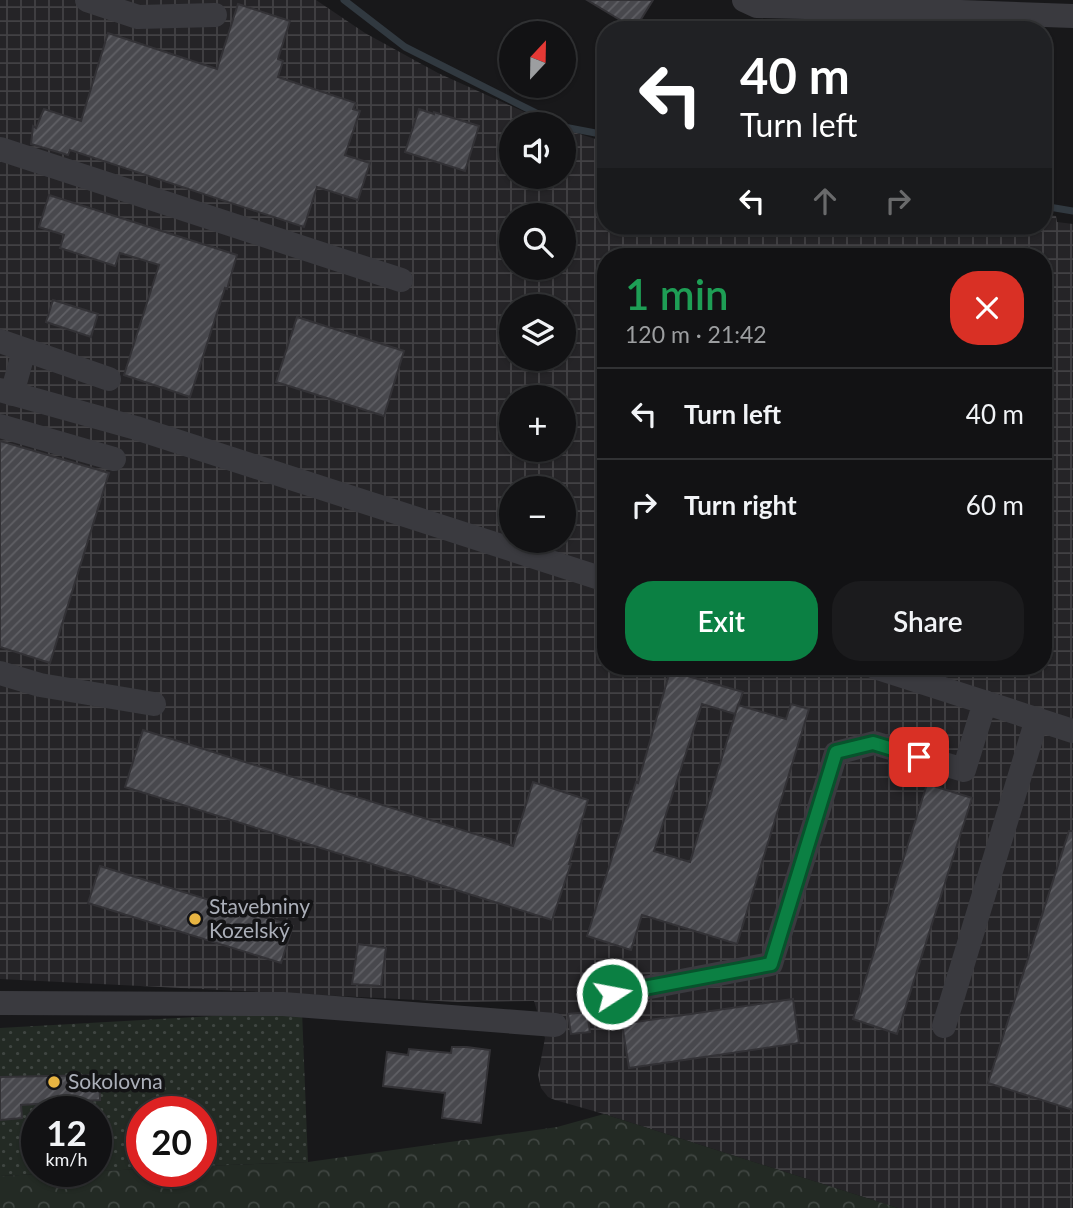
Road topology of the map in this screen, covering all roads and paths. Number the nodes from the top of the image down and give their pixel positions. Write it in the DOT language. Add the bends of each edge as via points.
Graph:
graph roads {
  1 [pos="86,0"];
  2 [pos="744,0"];
  3 [pos="215,15"];
  4 [pos="1073,16"];
  5 [pos="0,149"];
  6 [pos="401,281"];
  7 [pos="0,341"];
  8 [pos="24,349"];
  9 [pos="109,379"];
  10 [pos="6,392"];
  11 [pos="0,426"];
  12 [pos="114,459"];
  13 [pos="597,577"];
  14 [pos="0,673"];
  15 [pos="900,675"];
  16 [pos="985,702"];
  17 [pos="154,704"];
  18 [pos="1037,719"];
  19 [pos="1073,731"];
  20 [pos="612,994"];
  21 [pos="0,1003"];
  22 [pos="555,1024"];
  23 [pos="944,1026"];
  1 -- 3 [label="street" via="138,17"];
  2 -- 4 [label="street" via="757,6"];
  5 -- 6 [label="street"];
  7 -- 8 [label="street"];
  8 -- 9 [label="street"];
  8 -- 10 [label="street"];
  10 -- 13 [label="street" via="136,428"];
  11 -- 12 [label="street"];
  14 -- 17 [label="street" via="40,685"];
  15 -- 16 [label="street"];
  16 -- 18 [label="street"];
  16 -- 20 [label="street" via="964,770 873,743 836,752 771,964"];
  18 -- 19 [label="street"];
  18 -- 23 [label="street"];
  21 -- 22 [label="street" via="283,1004"];
}
